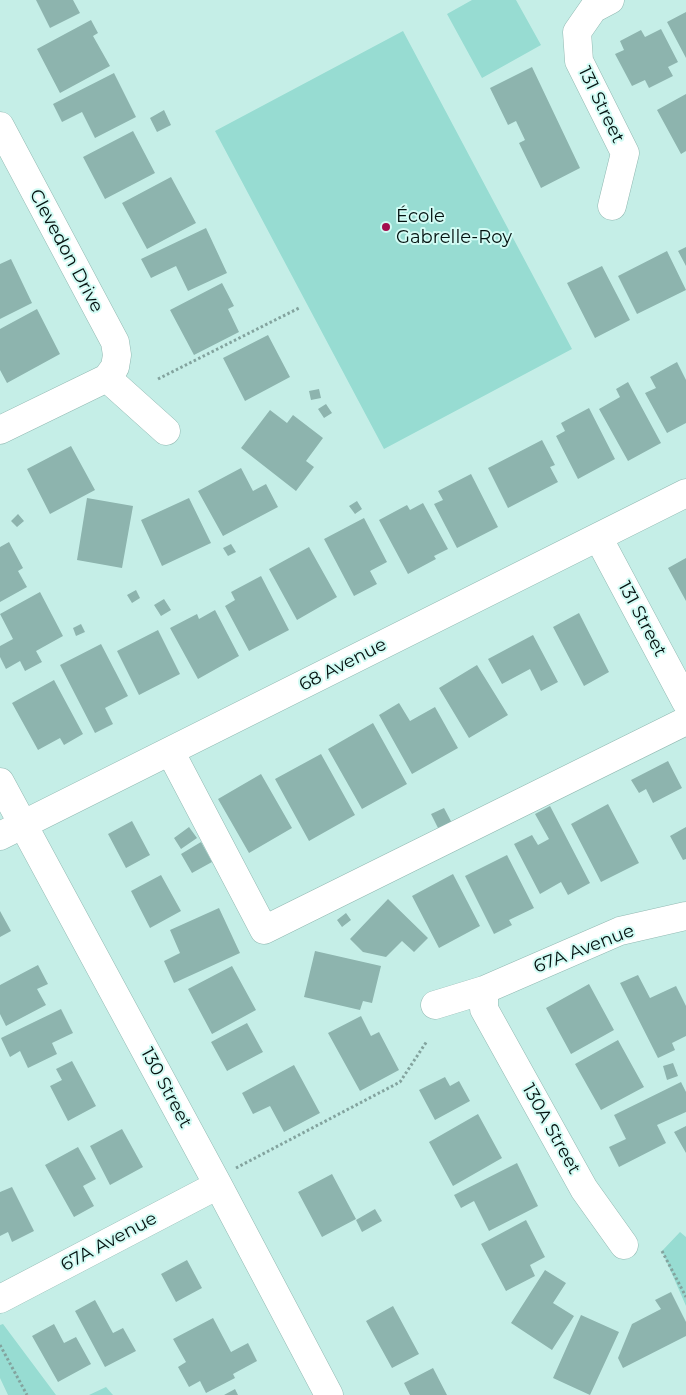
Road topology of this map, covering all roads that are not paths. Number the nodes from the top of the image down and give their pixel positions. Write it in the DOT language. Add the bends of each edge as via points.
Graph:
graph roads {
  1 [pos="610,0"];
  2 [pos="0,126"];
  3 [pos="612,206"];
  4 [pos="106,378"];
  5 [pos="0,430"];
  6 [pos="166,431"];
  7 [pos="686,493"];
  8 [pos="598,537"];
  9 [pos="686,702"];
  10 [pos="686,721"];
  11 [pos="170,751"];
  12 [pos="0,782"];
  13 [pos="12,831"];
  14 [pos="686,916"];
  15 [pos="484,1000"];
  16 [pos="434,1005"];
  17 [pos="227,1177"];
  18 [pos="624,1245"];
  19 [pos="0,1300"];
  20 [pos="329,1395"];
  1 -- 3 [label="street, 131 Street" via="593,8 577,32 579,62 625,153"];
  2 -- 4 [label="street, Clevedon Drive" via="114,342 115,367"];
  4 -- 5 [label="street"];
  4 -- 6 [label="street"];
  7 -- 8 [label="street, 68 Avenue"];
  8 -- 9 [label="street, 131 Street"];
  8 -- 11 [label="street, 68 Avenue"];
  10 -- 11 [label="street" via="264,930"];
  11 -- 13 [label="street, 68 Avenue"];
  12 -- 13 [label="street, 130 Street"];
  13 -- 17 [label="street, 130 Street"];
  14 -- 15 [label="street, 67A Avenue" via="620,932"];
  15 -- 16 [label="street, 67A Avenue"];
  15 -- 18 [label="street, 130A Street" via="584,1189"];
  17 -- 19 [label="street, 67A Avenue"];
  17 -- 20 [label="street, 130 Street"];
}
